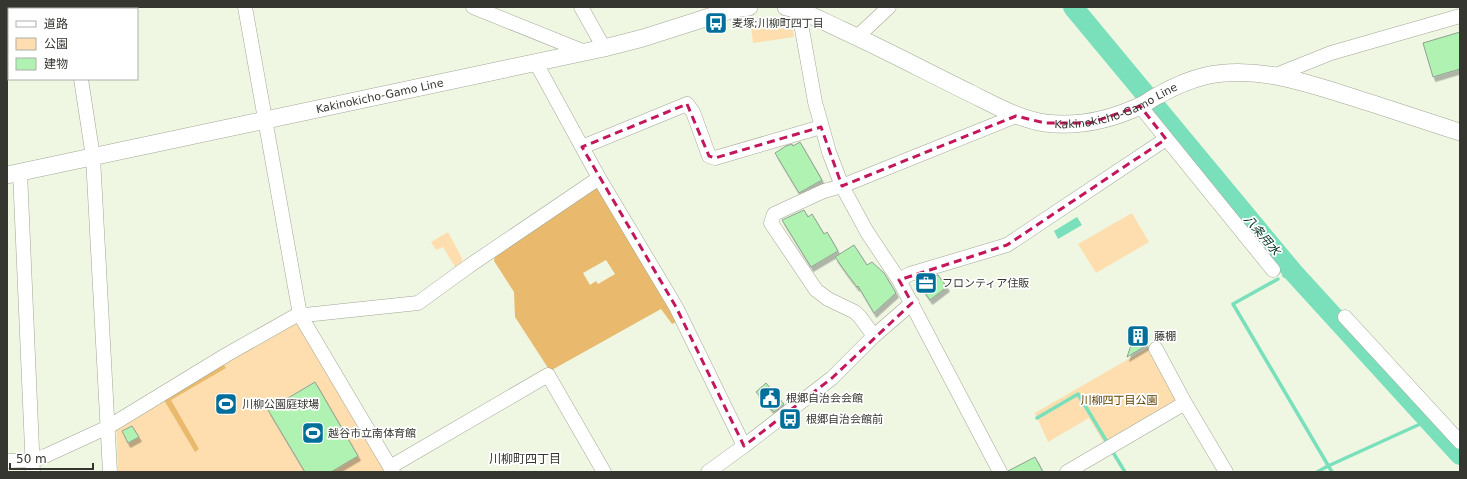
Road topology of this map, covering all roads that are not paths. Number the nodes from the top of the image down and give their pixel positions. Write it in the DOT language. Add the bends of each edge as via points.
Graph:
graph roads {
  1 [pos="245,7"];
  2 [pos="473,7"];
  3 [pos="581,7"];
  4 [pos="749,7"];
  5 [pos="889,7"];
  6 [pos="794,8"];
  7 [pos="1460,16"];
  8 [pos="857,37"];
  9 [pos="604,48"];
  10 [pos="585,52"];
  11 [pos="536,63"];
  12 [pos="1276,75"];
  13 [pos="81,80"];
  14 [pos="1142,104"];
  15 [pos="1016,116"];
  16 [pos="266,121"];
  17 [pos="821,127"];
  18 [pos="1460,132"];
  19 [pos="1166,139"];
  20 [pos="582,147"];
  21 [pos="93,157"];
  22 [pos="14,174"];
  23 [pos="599,178"];
  24 [pos="842,186"];
  25 [pos="1273,270"];
  26 [pos="899,280"];
  27 [pos="912,303"];
  28 [pos="300,315"];
  29 [pos="1345,317"];
  30 [pos="874,336"];
  31 [pos="1156,349"];
  32 [pos="1185,403"];
  33 [pos="108,427"];
  34 [pos="1460,442"];
  35 [pos="744,446"];
  36 [pos="7,461"];
  37 [pos="33,466"];
  38 [pos="391,470"];
  39 [pos="110,472"];
  40 [pos="604,472"];
  41 [pos="708,472"];
  42 [pos="1000,472"];
  43 [pos="1067,472"];
  44 [pos="1226,472"];
  1 -- 16 [label="street"];
  2 -- 10 [label="street"];
  3 -- 9 [label="street"];
  4 -- 9 [label="main road, Kakinokicho-Gamo Line" via="734,9"];
  5 -- 8 [label="street"];
  6 -- 8 [label="main road, Kakinokicho-Gamo Line"];
  6 -- 17 [label="street"];
  7 -- 12 [label="street" via="1331,53"];
  8 -- 15 [label="main road, Kakinokicho-Gamo Line"];
  9 -- 10 [label="main road, Kakinokicho-Gamo Line"];
  10 -- 11 [label="main road, Kakinokicho-Gamo Line"];
  11 -- 16 [label="main road, Kakinokicho-Gamo Line"];
  11 -- 20 [label="street"];
  12 -- 14 [label="main road, Kakinokicho-Gamo Line" via="1226,72 1205,76 1186,82"];
  12 -- 18 [label="main road, Kakinokicho-Gamo Line"];
  13 -- 21 [label="street"];
  14 -- 15 [label="main road, Kakinokicho-Gamo Line" via="1090,123 1045,123"];
  14 -- 19 [label="street"];
  15 -- 24 [label="street"];
  16 -- 21 [label="main road, Kakinokicho-Gamo Line"];
  16 -- 28 [label="street"];
  17 -- 20 [label="street" via="715,158 709,156 693,112 687,104"];
  17 -- 24 [label="street"];
  19 -- 25 [label="street"];
  19 -- 26 [label="street" via="1007,245 910,274"];
  20 -- 23 [label="street"];
  21 -- 22 [label="main road, Kakinokicho-Gamo Line"];
  21 -- 33 [label="street"];
  22 -- 37 [label="street"];
  23 -- 28 [label="street" via="418,303"];
  23 -- 35 [label="street" via="676,307"];
  24 -- 26 [label="street" via="867,232"];
  24 -- 30 [label="street" via="824,191 774,214 771,223 816,290 855,312"];
  26 -- 27 [label="street"];
  27 -- 30 [label="street"];
  27 -- 42 [label="street"];
  28 -- 33 [label="street" via="226,355"];
  28 -- 38 [label="street"];
  29 -- 34 [label="street"];
  30 -- 35 [label="street" via="832,378"];
  31 -- 32 [label="street"];
  32 -- 43 [label="street"];
  32 -- 44 [label="street"];
  33 -- 37 [label="street" via="45,456"];
  33 -- 39 [label="street"];
  35 -- 41 [label="street"];
  36 -- 37 [label="street"];
  38 -- 40 [label="street" via="548,375"];
}
